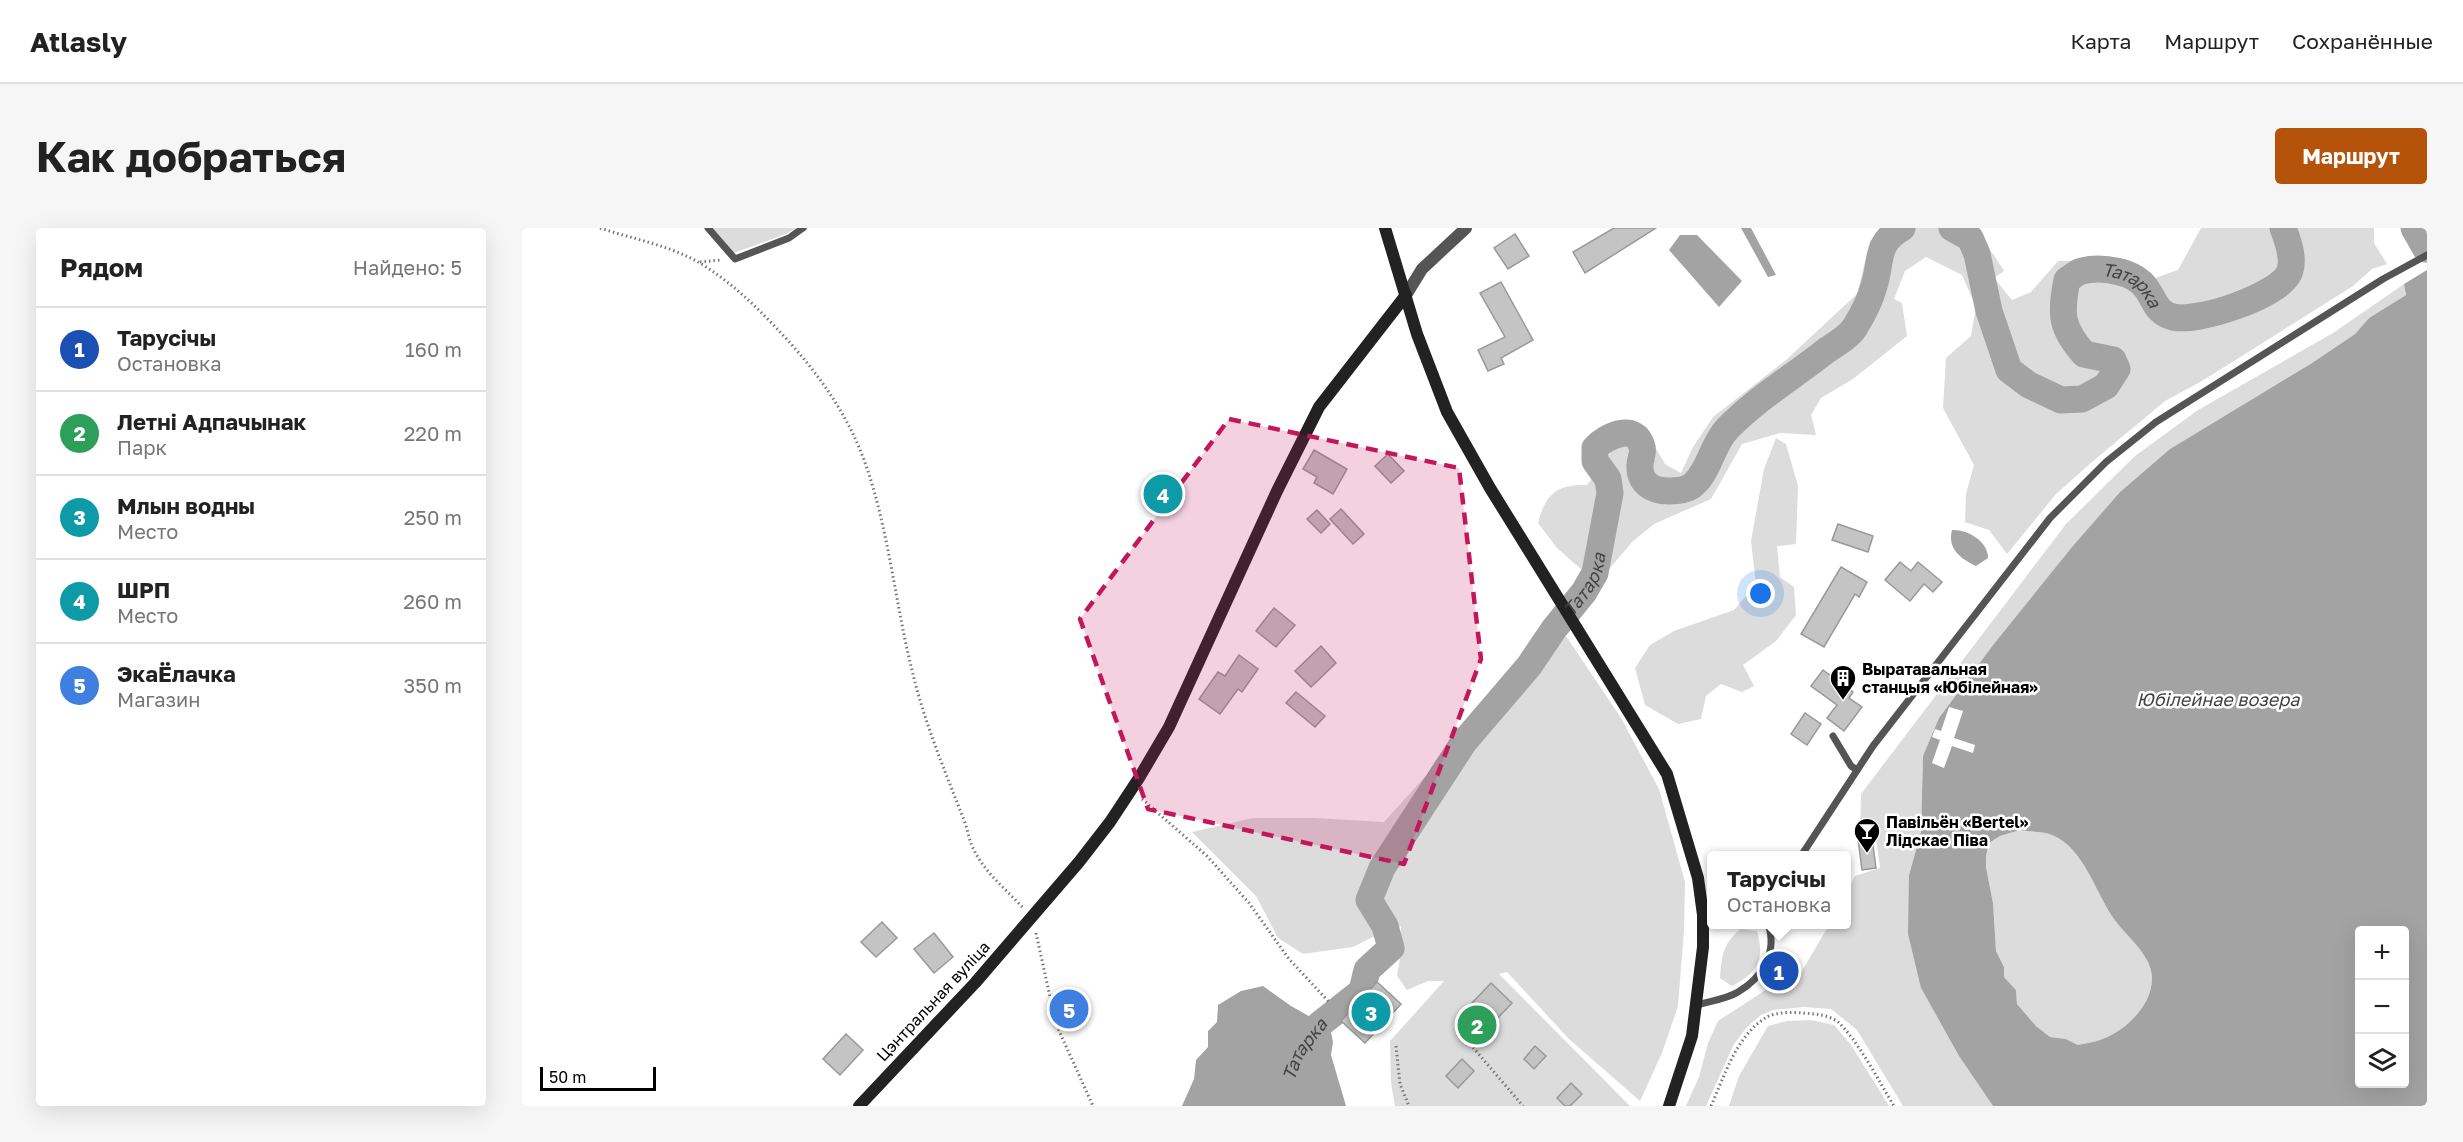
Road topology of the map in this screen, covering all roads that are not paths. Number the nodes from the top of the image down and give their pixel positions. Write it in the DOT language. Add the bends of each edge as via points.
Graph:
graph roads {
  1 [pos="708,228"];
  2 [pos="803,228"];
  3 [pos="1385,228"];
  4 [pos="1466,228"];
  5 [pos="2427,255"];
  6 [pos="1406,295"];
  7 [pos="1833,736"];
  8 [pos="1857,770"];
  9 [pos="1804,851"];
  10 [pos="1707,915"];
  11 [pos="1769,929"];
  12 [pos="1697,1005"];
  13 [pos="859,1106"];
  14 [pos="1668,1106"];
  1 -- 2 [label="lane" via="735,259 789,238"];
  3 -- 6 [label="street"];
  4 -- 6 [label="street" via="1422,269"];
  5 -- 8 [label="lane" via="2156,422 2106,462 2050,518"];
  6 -- 10 [label="street" via="1447,412 1667,774"];
  6 -- 13 [label="street, Цэнтральная вуліца" via="1319,407 1276,491 1169,727 1131,791 1079,862 975,983"];
  7 -- 8 [label="lane"];
  8 -- 9 [label="lane"];
  10 -- 12 [label="street"];
  11 -- 12 [label="lane" via="1772,948 1756,978 1737,993"];
  12 -- 14 [label="street" via="1692,1036"];
}
